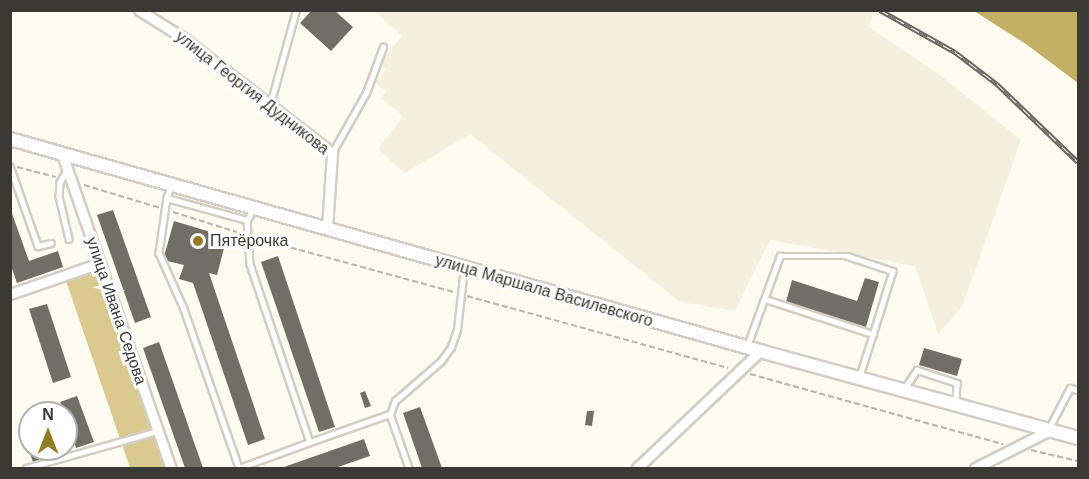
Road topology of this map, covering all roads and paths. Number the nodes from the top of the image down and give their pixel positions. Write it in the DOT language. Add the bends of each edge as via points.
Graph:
graph roads {
  1 [pos="139,10"];
  2 [pos="296,10"];
  3 [pos="383,47"];
  4 [pos="270,105"];
  5 [pos="10,139"];
  6 [pos="332,153"];
  7 [pos="62,154"];
  8 [pos="10,165"];
  9 [pos="67,180"];
  10 [pos="171,185"];
  11 [pos="167,198"];
  12 [pos="254,208"];
  13 [pos="165,210"];
  14 [pos="247,220"];
  15 [pos="327,229"];
  16 [pos="248,236"];
  17 [pos="69,239"];
  18 [pos="51,243"];
  19 [pos="94,265"];
  20 [pos="464,268"];
  21 [pos="10,294"];
  22 [pos="462,294"];
  23 [pos="765,299"];
  24 [pos="873,334"];
  25 [pos="747,348"];
  26 [pos="760,351"];
  27 [pos="740,371"];
  28 [pos="859,379"];
  29 [pos="1078,390"];
  30 [pos="902,391"];
  31 [pos="956,406"];
  32 [pos="390,414"];
  33 [pos="158,431"];
  34 [pos="1048,431"];
  35 [pos="1078,438"];
  36 [pos="310,442"];
  37 [pos="1015,447"];
  38 [pos="1078,461"];
  39 [pos="26,468"];
  40 [pos="171,468"];
  41 [pos="410,468"];
  42 [pos="637,468"];
  43 [pos="975,468"];
  1 -- 4 [label="street, улица Георгия Дудникова" via="182,37"];
  2 -- 4 [label="lane"];
  3 -- 6 [label="lane" via="366,93"];
  4 -- 6 [label="street, улица Георгия Дудникова"];
  5 -- 7 [label="street, улица Маршала Василевского"];
  6 -- 15 [label="street, улица Георгия Дудникова"];
  7 -- 9 [label="street, улица Ивана Седова"];
  7 -- 10 [label="street, улица Маршала Василевского"];
  8 -- 9 [label="path"];
  8 -- 18 [label="lane" via="38,246"];
  9 -- 13 [label="path"];
  9 -- 17 [label="lane" via="59,196"];
  9 -- 33 [label="street, улица Ивана Седова"];
  10 -- 11 [label="lane"];
  10 -- 12 [label="street, улица Маршала Василевского"];
  11 -- 13 [label="lane"];
  11 -- 14 [label="lane"];
  12 -- 14 [label="lane"];
  12 -- 15 [label="street, улица Маршала Василевского"];
  13 -- 16 [label="path"];
  13 -- 36 [label="lane" via="159,253 184,309 239,468"];
  14 -- 16 [label="lane"];
  15 -- 20 [label="street, улица Маршала Василевского"];
  16 -- 22 [label="path"];
  16 -- 36 [label="lane" via="250,264"];
  19 -- 21 [label="street"];
  20 -- 22 [label="lane"];
  20 -- 25 [label="street, улица Маршала Василевского"];
  22 -- 27 [label="path"];
  22 -- 32 [label="lane" via="451,347 441,361 395,401"];
  23 -- 24 [label="lane"];
  23 -- 24 [label="lane" via="780,256 847,256 893,271"];
  23 -- 25 [label="lane"];
  24 -- 28 [label="lane"];
  25 -- 26 [label="street, улица Маршала Василевского"];
  26 -- 27 [label="street"];
  26 -- 28 [label="street, улица Маршала Василевского"];
  27 -- 37 [label="path"];
  27 -- 42 [label="street"];
  28 -- 30 [label="street, улица Маршала Василевского"];
  29 -- 34 [label="lane" via="1070,388"];
  30 -- 31 [label="street, улица Маршала Василевского"];
  30 -- 31 [label="lane" via="917,370 957,383"];
  31 -- 34 [label="street, улица Маршала Василевского"];
  32 -- 36 [label="lane"];
  32 -- 41 [label="lane"];
  33 -- 39 [label="lane"];
  33 -- 40 [label="street, улица Ивана Седова"];
  34 -- 35 [label="street, улица Маршала Василевского"];
  34 -- 37 [label="street"];
  37 -- 38 [label="path"];
  37 -- 43 [label="street"];
}
